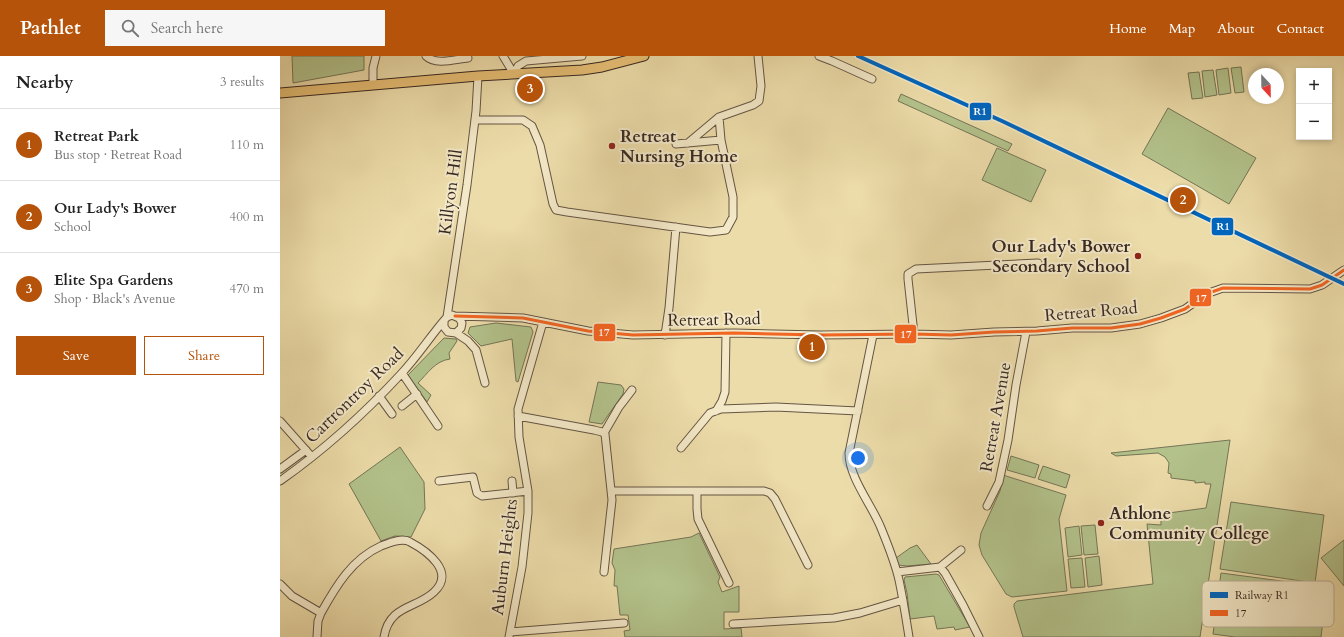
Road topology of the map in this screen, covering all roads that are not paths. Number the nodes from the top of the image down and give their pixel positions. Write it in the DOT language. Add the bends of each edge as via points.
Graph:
graph roads {
  1 [pos="376,56"];
  2 [pos="426,56"];
  3 [pos="503,56"];
  4 [pos="582,56"];
  5 [pos="644,56"];
  6 [pos="758,56"];
  7 [pos="819,56"];
  8 [pos="468,58"];
  9 [pos="514,74"];
  10 [pos="478,76"];
  11 [pos="872,79"];
  12 [pos="373,85"];
  13 [pos="280,93"];
  14 [pos="719,117"];
  15 [pos="475,120"];
  16 [pos="721,140"];
  17 [pos="688,143"];
  18 [pos="676,144"];
  19 [pos="676,227"];
  20 [pos="1038,263"];
  21 [pos="1344,270"];
  22 [pos="449,316"];
  23 [pos="479,317"];
  24 [pos="543,322"];
  25 [pos="459,327"];
  26 [pos="447,331"];
  27 [pos="1026,332"];
  28 [pos="726,333"];
  29 [pos="914,334"];
  30 [pos="665,335"];
  31 [pos="873,335"];
  32 [pos="427,343"];
  33 [pos="402,373"];
  34 [pos="485,383"];
  35 [pos="632,390"];
  36 [pos="417,394"];
  37 [pos="379,396"];
  38 [pos="716,411"];
  39 [pos="858,411"];
  40 [pos="518,416"];
  41 [pos="280,421"];
  42 [pos="438,426"];
  43 [pos="604,433"];
  44 [pos="681,448"];
  45 [pos="306,450"];
  46 [pos="312,457"];
  47 [pos="280,469"];
  48 [pos="280,481"];
  49 [pos="440,481"];
  50 [pos="512,481"];
  51 [pos="528,491"];
  52 [pos="612,491"];
  53 [pos="697,491"];
  54 [pos="513,493"];
  55 [pos="987,506"];
  56 [pos="961,550"];
  57 [pos="808,565"];
  58 [pos="940,567"];
  59 [pos="604,572"];
  60 [pos="897,572"];
  61 [pos="729,583"];
  62 [pos="280,584"];
  63 [pos="903,600"];
  64 [pos="320,613"];
  65 [pos="624,623"];
  66 [pos="733,624"];
  67 [pos="509,634"];
  68 [pos="317,637"];
  69 [pos="384,637"];
  70 [pos="909,637"];
  71 [pos="979,637"];
  1 -- 12 [label="street"];
  2 -- 8 [label="street" via="436,61"];
  3 -- 9 [label="street"];
  4 -- 9 [label="street" via="526,61 518,66"];
  5 -- 9 [label="main road" via="582,70"];
  6 -- 14 [label="street" via="761,86 759,101"];
  7 -- 11 [label="street"];
  9 -- 10 [label="main road"];
  10 -- 12 [label="main road"];
  10 -- 15 [label="street, Killyon Hill"];
  12 -- 13 [label="main road"];
  14 -- 16 [label="street"];
  14 -- 17 [label="street"];
  15 -- 19 [label="street" via="523,120 532,126 540,145 556,210"];
  15 -- 22 [label="street, Killyon Hill"];
  16 -- 17 [label="street"];
  16 -- 19 [label="street" via="733,197 733,217 730,224 726,230 710,232"];
  17 -- 18 [label="street"];
  19 -- 30 [label="street"];
  20 -- 29 [label="street" via="912,271 908,274 908,279"];
  21 -- 27 [label="street, Retreat Road" via="1310,289 1223,288 1206,294 1185,309 1140,324"];
  22 -- 23 [label="street, Retreat Road"];
  22 -- 25 [label="street" via="459,318"];
  22 -- 26 [label="street" via="444,328"];
  22 -- 32 [label="street, Cartrontroy Road"];
  23 -- 24 [label="street, Retreat Road" via="523,318"];
  23 -- 25 [label="street, Retreat Road"];
  24 -- 30 [label="street, Retreat Road" via="603,333"];
  24 -- 40 [label="street, Auburn Heights"];
  25 -- 26 [label="street" via="451,333"];
  25 -- 34 [label="street" via="478,353"];
  26 -- 32 [label="street, Cartrontroy Road"];
  27 -- 29 [label="street, Retreat Road" via="994,332 951,338"];
  27 -- 55 [label="street, Retreat Avenue" via="999,482"];
  28 -- 30 [label="street, Retreat Road"];
  28 -- 31 [label="street, Retreat Road"];
  28 -- 38 [label="street" via="725,392"];
  29 -- 31 [label="street, Retreat Road"];
  31 -- 39 [label="street"];
  32 -- 33 [label="street, Cartrontroy Road"];
  33 -- 36 [label="street"];
  33 -- 37 [label="street, Cartrontroy Road"];
  35 -- 43 [label="street"];
  36 -- 37 [label="street" via="395,412"];
  36 -- 42 [label="street"];
  37 -- 46 [label="street, Cartrontroy Road"];
  38 -- 39 [label="street" via="776,407"];
  38 -- 44 [label="street" via="710,413"];
  39 -- 60 [label="street" via="849,460 879,523"];
  40 -- 43 [label="street"];
  40 -- 51 [label="street, Auburn Heights"];
  41 -- 45 [label="street"];
  43 -- 52 [label="street" via="607,439"];
  45 -- 46 [label="street"];
  45 -- 47 [label="street"];
  46 -- 48 [label="street, Cartrontroy Road"];
  49 -- 54 [label="street" via="473,477 478,493 482,496"];
  50 -- 54 [label="street"];
  51 -- 54 [label="street"];
  51 -- 67 [label="street, Auburn Heights" via="525,543"];
  52 -- 53 [label="street"];
  52 -- 59 [label="street"];
  53 -- 57 [label="street" via="770,493"];
  53 -- 61 [label="street" via="698,519"];
  56 -- 58 [label="street"];
  58 -- 60 [label="street"];
  58 -- 71 [label="street"];
  60 -- 63 [label="street"];
  62 -- 64 [label="street" via="292,596"];
  63 -- 66 [label="street" via="834,618"];
  63 -- 70 [label="street"];
  64 -- 68 [label="street"];
  64 -- 69 [label="street" via="343,578 360,559 388,543 407,540 424,550 436,562 441,573 441,581 434,593 398,613 389,622"];
  65 -- 67 [label="street, Auburn Heights"];
}
